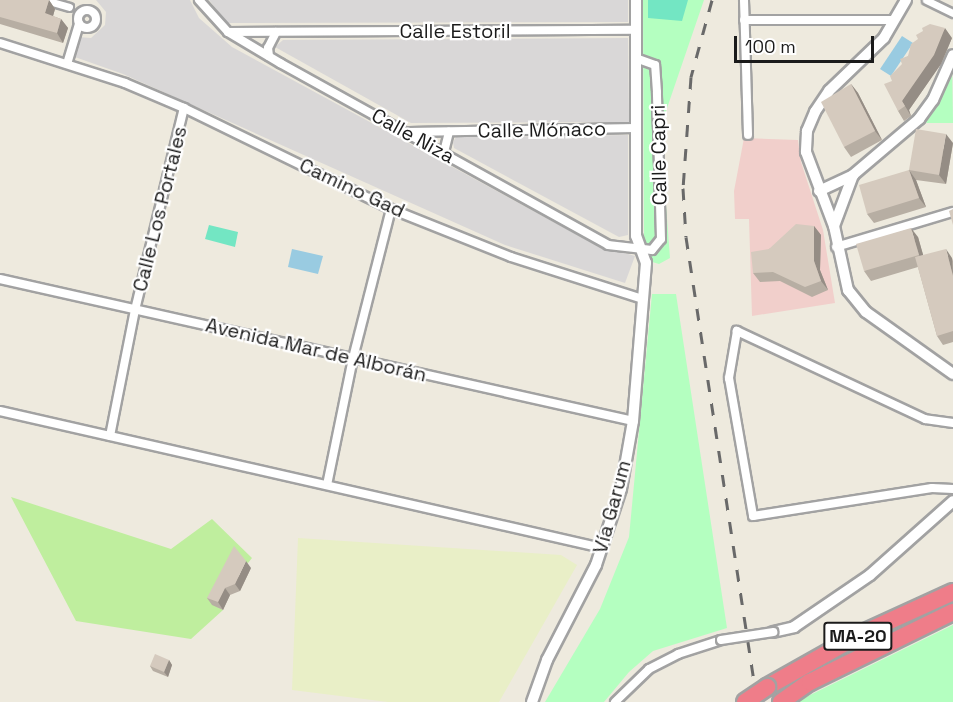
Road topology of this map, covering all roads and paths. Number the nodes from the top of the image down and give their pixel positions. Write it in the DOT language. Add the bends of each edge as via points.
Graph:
graph roads {
  1 [pos="45,0"];
  2 [pos="83,0"];
  3 [pos="199,0"];
  4 [pos="636,0"];
  5 [pos="744,0"];
  6 [pos="906,0"];
  7 [pos="926,0"];
  8 [pos="69,7"];
  9 [pos="84,10"];
  10 [pos="953,13"];
  11 [pos="744,20"];
  12 [pos="894,20"];
  13 [pos="79,24"];
  14 [pos="635,30"];
  15 [pos="228,32"];
  16 [pos="276,32"];
  17 [pos="0,43"];
  18 [pos="953,55"];
  19 [pos="269,56"];
  20 [pos="636,58"];
  21 [pos="67,64"];
  22 [pos="184,108"];
  23 [pos="636,128"];
  24 [pos="407,132"];
  25 [pos="449,132"];
  26 [pos="748,135"];
  27 [pos="444,152"];
  28 [pos="853,175"];
  29 [pos="819,191"];
  30 [pos="391,209"];
  31 [pos="953,212"];
  32 [pos="834,226"];
  33 [pos="640,247"];
  34 [pos="836,247"];
  35 [pos="0,279"];
  36 [pos="643,298"];
  37 [pos="135,310"];
  38 [pos="353,358"];
  39 [pos="953,374"];
  40 [pos="0,411"];
  41 [pos="633,421"];
  42 [pos="953,423"];
  43 [pos="110,436"];
  44 [pos="327,485"];
  45 [pos="953,489"];
  46 [pos="953,501"];
  47 [pos="602,548"];
  48 [pos="953,579"];
  49 [pos="953,592"];
  50 [pos="953,612"];
  51 [pos="773,632"];
  52 [pos="861,634"];
  53 [pos="532,702"];
  54 [pos="615,702"];
  55 [pos="744,702"];
  56 [pos="781,702"];
  1 -- 8 [label="street"];
  2 -- 9 [label="street"];
  3 -- 15 [label="street, Calle Niza"];
  4 -- 14 [label="street, Calle Capri"];
  5 -- 11 [label="street"];
  6 -- 12 [label="street"];
  7 -- 10 [label="street"];
  9 -- 13 [label="street" via="78,16"];
  9 -- 13 [label="street" via="93,12 95,22 88,28"];
  11 -- 12 [label="street"];
  11 -- 26 [label="street"];
  12 -- 29 [label="street" via="885,38 829,92 814,112 807,131 806,152"];
  13 -- 21 [label="street"];
  14 -- 16 [label="street, Calle Estoril"];
  14 -- 20 [label="street, Calle Capri"];
  15 -- 16 [label="street, Calle Estoril"];
  15 -- 19 [label="street, Calle Niza"];
  16 -- 19 [label="street" via="268,48"];
  17 -- 21 [label="street, Camino Gad"];
  18 -- 28 [label="street" via="925,112"];
  19 -- 24 [label="street, Calle Niza"];
  20 -- 23 [label="street, Calle Capri"];
  20 -- 33 [label="street, Calle Capri" via="655,65 661,239 652,250"];
  21 -- 22 [label="street, Camino Gad"];
  22 -- 30 [label="street, Camino Gad"];
  22 -- 37 [label="street, Calle Los Portales"];
  23 -- 25 [label="street, Calle Mónaco"];
  23 -- 33 [label="street, Calle Capri" via="636,236"];
  24 -- 25 [label="street, Calle Mónaco"];
  24 -- 27 [label="street, Calle Niza"];
  25 -- 27 [label="street, Calle Mónaco"];
  27 -- 33 [label="street, Calle Niza" via="608,245"];
  28 -- 29 [label="street"];
  28 -- 32 [label="street"];
  29 -- 32 [label="street"];
  30 -- 36 [label="street, Camino Gad" via="511,256"];
  30 -- 38 [label="street"];
  31 -- 34 [label="street"];
  32 -- 34 [label="street"];
  33 -- 36 [label="street, Calle Capri" via="646,263"];
  34 -- 39 [label="street" via="848,290 866,312"];
  35 -- 37 [label="street, Avenida Mar de Alborán"];
  36 -- 41 [label="street, Vía Garum"];
  37 -- 38 [label="street, Avenida Mar de Alborán"];
  37 -- 43 [label="street, Calle Los Portales"];
  38 -- 41 [label="street, Avenida Mar de Alborán"];
  38 -- 44 [label="street"];
  40 -- 43 [label="street"];
  41 -- 47 [label="street, Vía Garum" via="621,489"];
  42 -- 45 [label="street" via="925,419 737,331 729,378 753,516 932,488"];
  43 -- 44 [label="street"];
  44 -- 47 [label="street"];
  46 -- 51 [label="street" via="870,575 794,627"];
  47 -- 53 [label="street, Vía Garum"];
  48 -- 52 [label="highway"];
  49 -- 52 [label="highway, MA-20"];
  50 -- 56 [label="highway, MA-20" via="810,682"];
  51 -- 54 [label="street, bridge" via="721,640 678,654 650,669"];
  52 -- 55 [label="highway, MA-20, bridge"];
}
